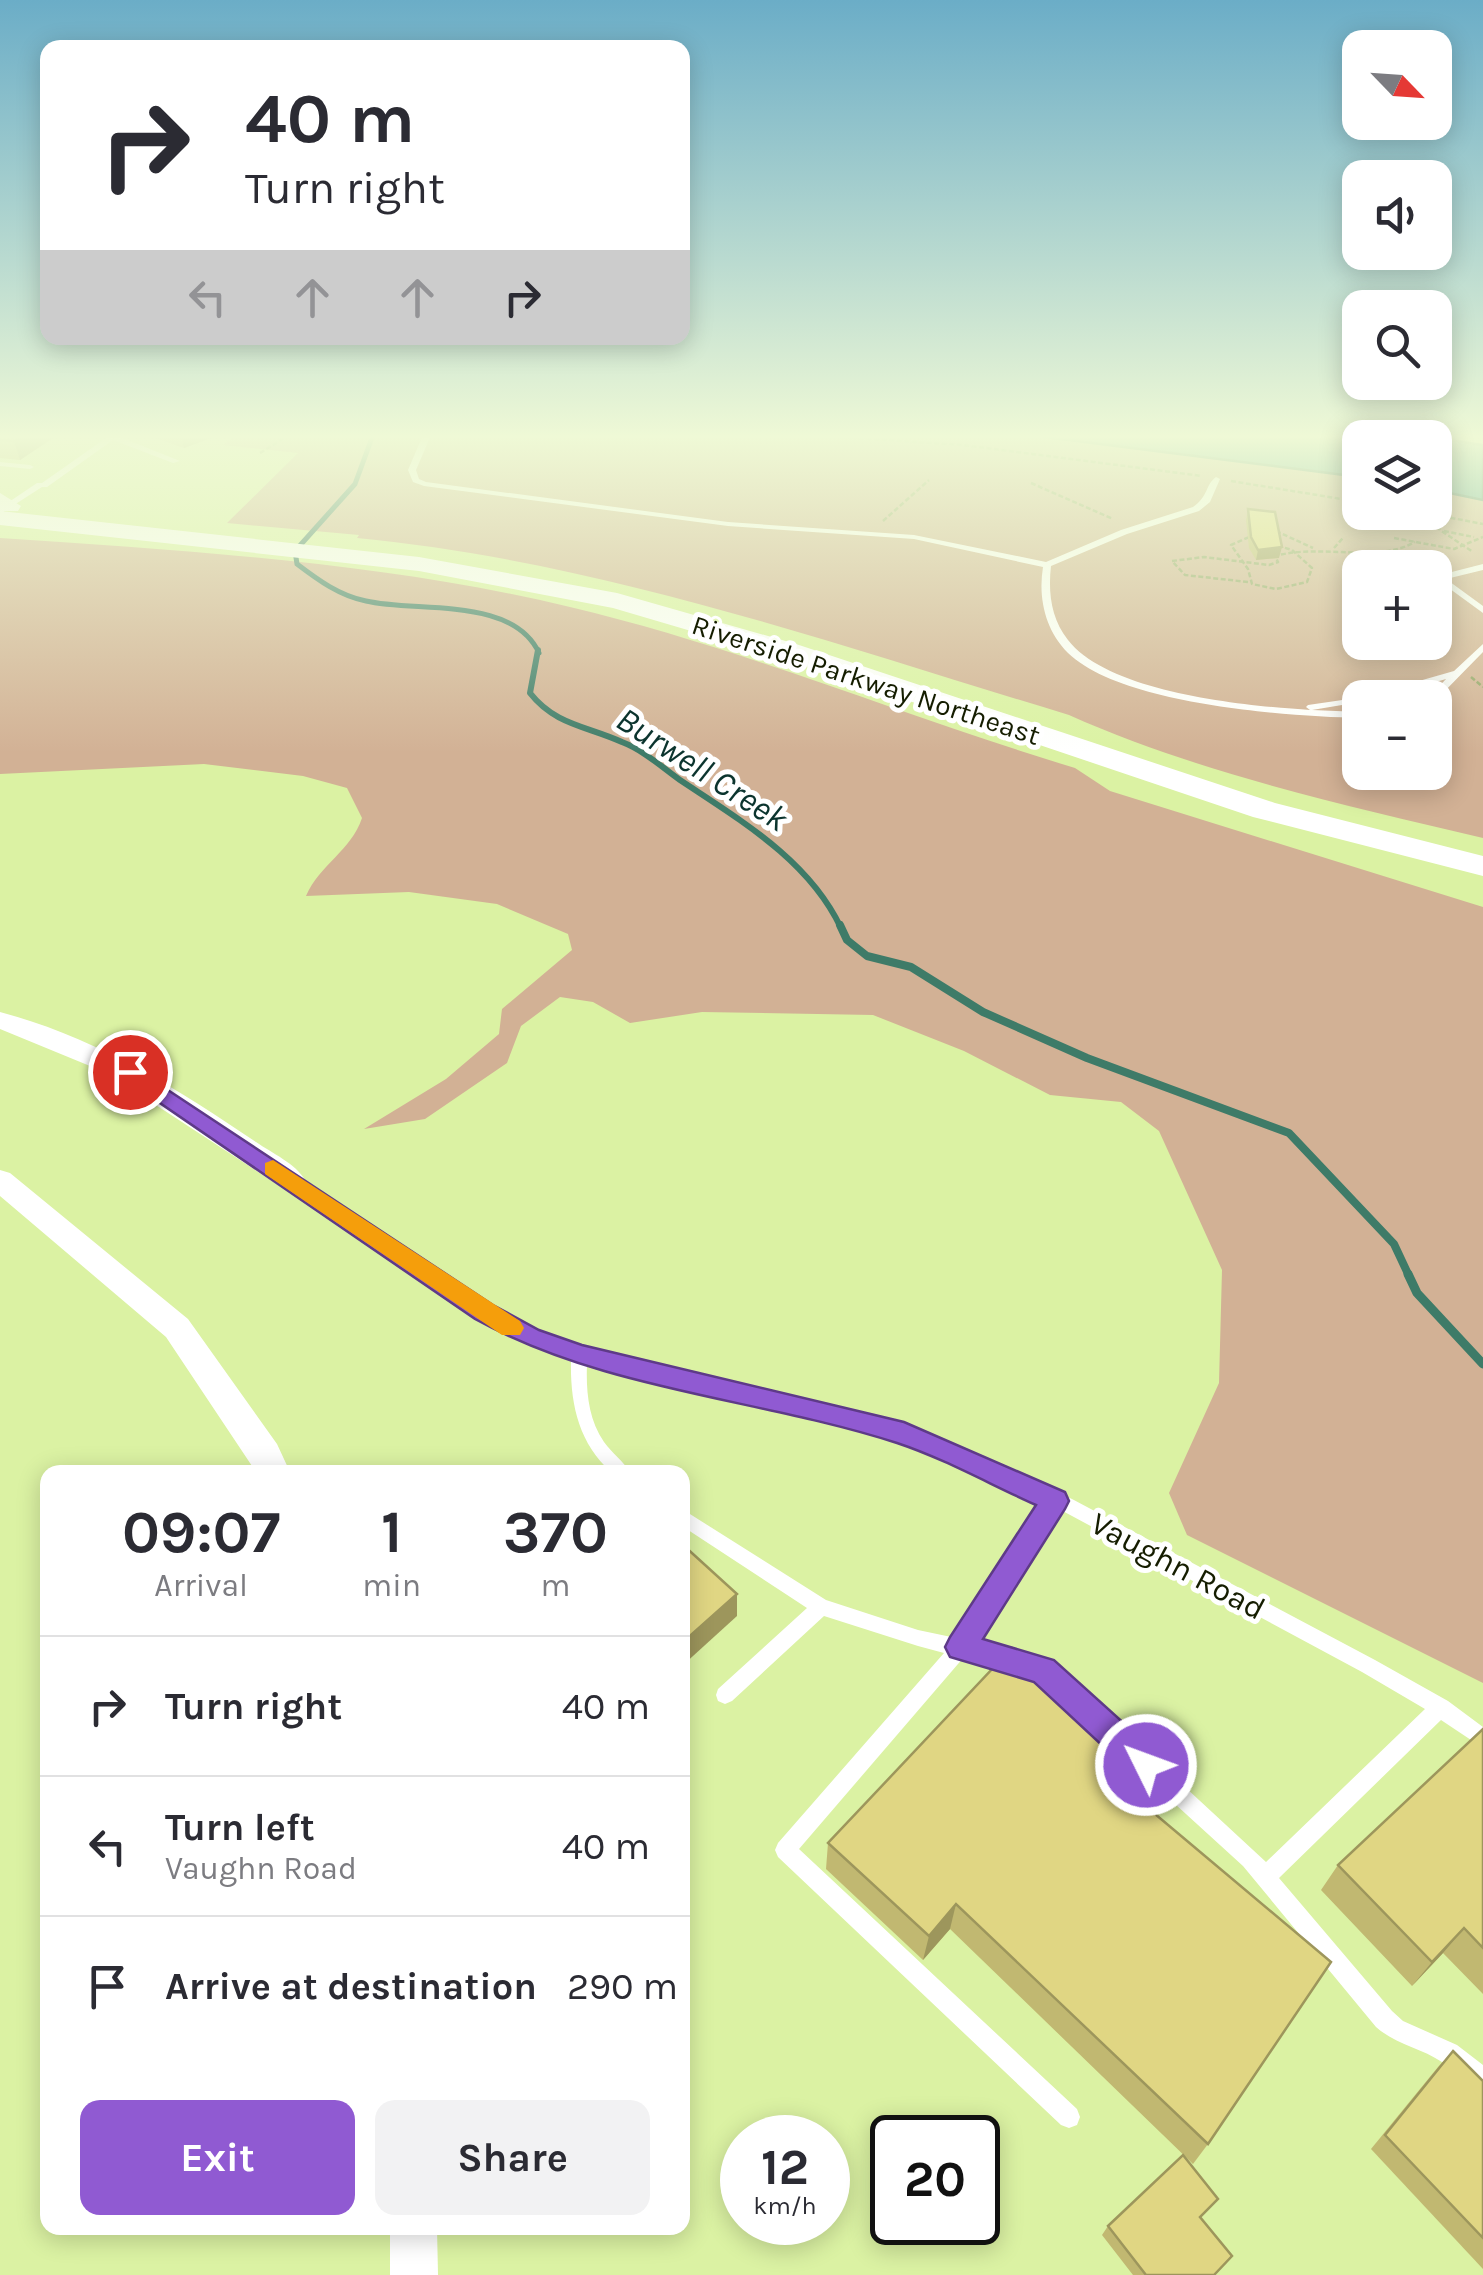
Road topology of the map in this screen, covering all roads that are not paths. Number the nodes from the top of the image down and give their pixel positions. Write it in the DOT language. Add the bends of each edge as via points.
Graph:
graph roads {
  1 [pos="285,541"];
  2 [pos="933,541"];
  3 [pos="1103,541"];
  4 [pos="1047,565"];
  5 [pos="1483,567"];
  6 [pos="1483,610"];
  7 [pos="1483,647"];
  8 [pos="1454,674"];
  9 [pos="1432,680"];
  10 [pos="1451,680"];
  11 [pos="1342,702"];
  12 [pos="1291,711"];
  13 [pos="1342,714"];
  14 [pos="1093,745"];
  15 [pos="1483,844"];
  16 [pos="1483,866"];
  17 [pos="0,1020"];
  18 [pos="0,1180"];
  19 [pos="291,1180"];
  20 [pos="579,1355"];
  21 [pos="269,1465"];
  22 [pos="614,1465"];
  23 [pos="1055,1501"];
  24 [pos="690,1521"];
  25 [pos="820,1607"];
  26 [pos="960,1647"];
  27 [pos="725,1694"];
  28 [pos="1440,1707"];
  29 [pos="1483,1739"];
  30 [pos="1265,1877"];
  31 [pos="1483,2079"];
  32 [pos="1069,2116"];
  33 [pos="414,2235"];
  34 [pos="414,2275"];
  1 -- 14 [label="main road, Riverside Parkway Northeast" via="519,580 662,613"];
  2 -- 4 [label="lane"];
  3 -- 4 [label="lane"];
  4 -- 12 [label="lane" via="1048,612 1064,644 1083,660 1128,682"];
  5 -- 6 [label="lane" via="1439,578"];
  7 -- 8 [label="lane"];
  8 -- 9 [label="lane"];
  8 -- 10 [label="lane"];
  11 -- 12 [label="lane"];
  12 -- 13 [label="lane"];
  14 -- 15 [label="main road, Riverside Parkway Northeast"];
  14 -- 16 [label="main road, Riverside Parkway Northeast" via="1264,810"];
  17 -- 19 [label="street, Vaughn Road" via="46,1033 130,1072"];
  18 -- 21 [label="street" via="177,1328"];
  19 -- 20 [label="lane, Vaughn Road" via="498,1321"];
  20 -- 22 [label="lane" via="579,1401 589,1434"];
  20 -- 23 [label="lane, Vaughn Road" via="890,1429"];
  23 -- 26 [label="lane"];
  23 -- 28 [label="lane, Vaughn Road"];
  24 -- 25 [label="lane"];
  25 -- 26 [label="lane"];
  25 -- 27 [label="lane"];
  26 -- 30 [label="lane" via="1043,1670"];
  26 -- 32 [label="lane" via="786,1850"];
  28 -- 29 [label="lane, Vaughn Road"];
  28 -- 30 [label="lane"];
  30 -- 31 [label="lane" via="1384,2018"];
  33 -- 34 [label="street"];
}
